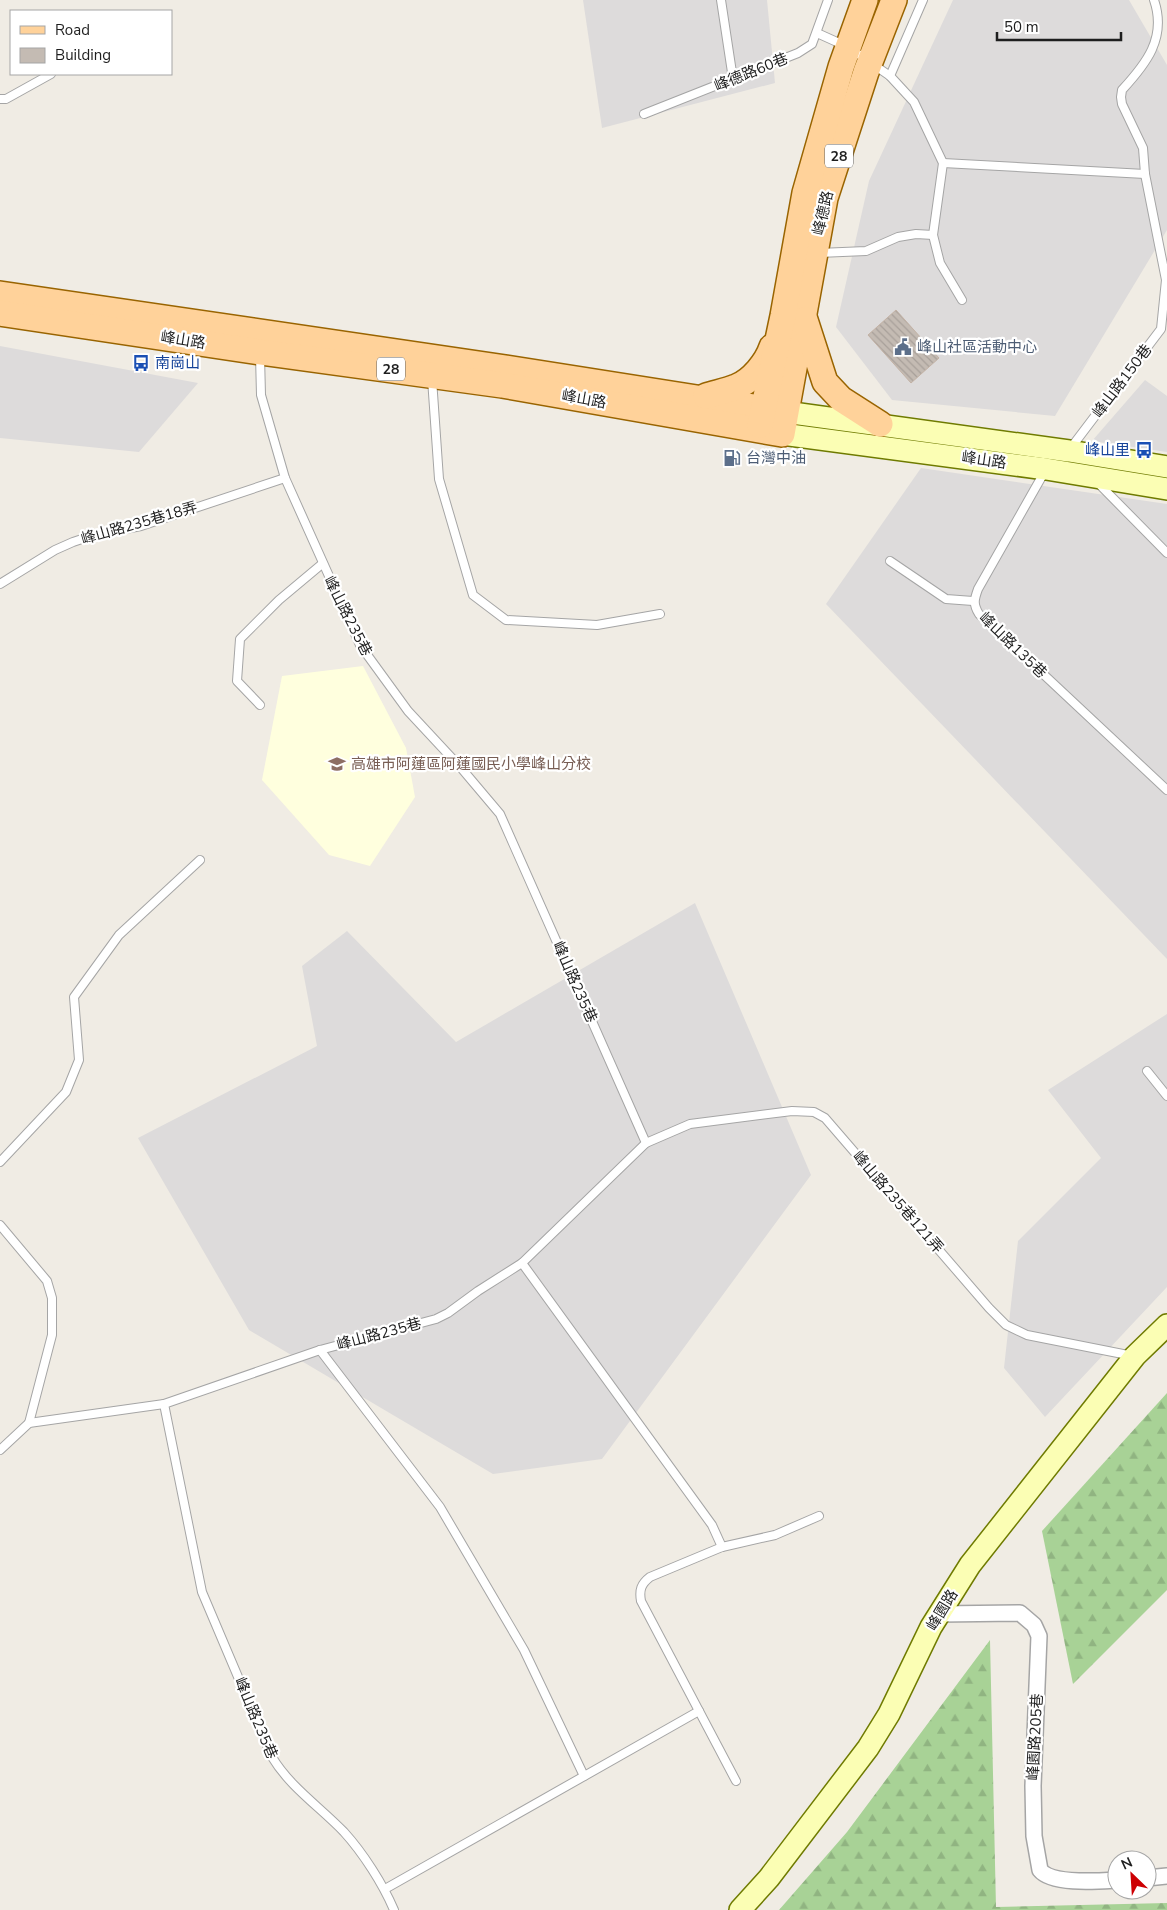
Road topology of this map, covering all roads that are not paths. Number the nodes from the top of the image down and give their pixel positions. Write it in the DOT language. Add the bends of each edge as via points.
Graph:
graph roads {
  1 [pos="721,0"];
  2 [pos="828,0"];
  3 [pos="866,0"];
  4 [pos="894,0"];
  5 [pos="923,0"];
  6 [pos="1154,0"];
  7 [pos="817,33"];
  8 [pos="848,48"];
  9 [pos="870,62"];
  10 [pos="49,75"];
  11 [pos="890,76"];
  12 [pos="733,79"];
  13 [pos="0,99"];
  14 [pos="644,114"];
  15 [pos="944,162"];
  16 [pos="1146,174"];
  17 [pos="933,235"];
  18 [pos="814,253"];
  19 [pos="0,294"];
  20 [pos="962,300"];
  21 [pos="0,313"];
  22 [pos="794,317"];
  23 [pos="1164,328"];
  24 [pos="261,342"];
  25 [pos="432,375"];
  26 [pos="699,398"];
  27 [pos="772,421"];
  28 [pos="880,424"];
  29 [pos="1069,451"];
  30 [pos="1092,466"];
  31 [pos="1167,467"];
  32 [pos="1046,469"];
  33 [pos="285,478"];
  34 [pos="1167,489"];
  35 [pos="1167,553"];
  36 [pos="890,561"];
  37 [pos="322,564"];
  38 [pos="0,584"];
  39 [pos="973,601"];
  40 [pos="660,614"];
  41 [pos="260,705"];
  42 [pos="1167,790"];
  43 [pos="200,860"];
  44 [pos="1146,1071"];
  45 [pos="1167,1096"];
  46 [pos="646,1143"];
  47 [pos="0,1162"];
  48 [pos="0,1224"];
  49 [pos="522,1263"];
  50 [pos="1167,1325"];
  51 [pos="320,1350"];
  52 [pos="1136,1356"];
  53 [pos="164,1404"];
  54 [pos="29,1423"];
  55 [pos="0,1450"];
  56 [pos="819,1516"];
  57 [pos="722,1547"];
  58 [pos="939,1614"];
  59 [pos="699,1711"];
  60 [pos="584,1776"];
  61 [pos="736,1780"];
  62 [pos="1107,1880"];
  63 [pos="385,1889"];
  64 [pos="394,1910"];
  65 [pos="740,1910"];
  1 -- 12 [label="lane"];
  2 -- 7 [label="lane, 峰德路60巷"];
  3 -- 8 [label="main road, 峰德路 / 28"];
  4 -- 9 [label="main road, 峰德路 / 28"];
  5 -- 11 [label="lane"];
  6 -- 16 [label="lane, 峰山路150巷" via="1162,26 1158,46 1154,55 1122,90 1121,97 1143,148"];
  7 -- 8 [label="lane"];
  7 -- 12 [label="lane, 峰德路60巷" via="812,44 798,53"];
  8 -- 9 [label="lane"];
  8 -- 22 [label="main road, 峰德路 / 28" via="804,193"];
  9 -- 11 [label="lane"];
  9 -- 18 [label="main road, 峰德路 / 28" via="825,198"];
  10 -- 13 [label="lane" via="6,99"];
  11 -- 15 [label="lane" via="914,102"];
  12 -- 14 [label="lane, 峰德路60巷"];
  15 -- 16 [label="lane"];
  15 -- 17 [label="lane"];
  16 -- 23 [label="lane, 峰山路150巷" via="1166,280"];
  17 -- 18 [label="lane" via="898,238 866,251"];
  17 -- 20 [label="lane" via="940,263"];
  18 -- 22 [label="main road, 峰德路 / 28"];
  19 -- 24 [label="main road, 峰山路 / 28"];
  21 -- 24 [label="main road, 峰山路 / 28"];
  22 -- 26 [label="main road" via="768,357 738,387"];
  22 -- 27 [label="main road, 峰德路 / 28"];
  22 -- 28 [label="main road" via="824,382 840,399"];
  23 -- 29 [label="lane, 峰山路150巷"];
  24 -- 25 [label="main road, 峰山路 / 28"];
  24 -- 26 [label="main road, 峰山路 / 28"];
  24 -- 33 [label="lane, 峰山路235巷" via="261,395"];
  25 -- 27 [label="main road, 峰山路 / 28"];
  25 -- 40 [label="lane" via="439,479 473,595 506,620 597,625"];
  26 -- 27 [label="main road, 峰山路 / 28"];
  27 -- 28 [label="street, 峰山路"];
  27 -- 32 [label="street, 峰山路"];
  28 -- 29 [label="street, 峰山路"];
  29 -- 30 [label="street, 峰山路"];
  30 -- 31 [label="street, 峰山路"];
  30 -- 32 [label="street, 峰山路"];
  30 -- 34 [label="street, 峰山路"];
  30 -- 35 [label="lane"];
  32 -- 39 [label="lane, 峰山路135巷"];
  33 -- 37 [label="lane, 峰山路235巷"];
  33 -- 38 [label="lane, 峰山路235巷18弄" via="141,526 73,542"];
  36 -- 39 [label="lane" via="946,599"];
  37 -- 41 [label="lane" via="279,600 240,640 237,680"];
  37 -- 46 [label="lane, 峰山路235巷" via="360,645 408,711 500,814"];
  39 -- 42 [label="lane, 峰山路135巷" via="979,614"];
  43 -- 47 [label="lane" via="119,935 74,997 79,1060 66,1092"];
  44 -- 45 [label="lane"];
  46 -- 49 [label="lane, 峰山路235巷"];
  46 -- 52 [label="lane, 峰山路235巷121弄" via="690,1124 792,1111 814,1112 825,1118 1006,1325 1027,1335"];
  48 -- 54 [label="lane" via="47,1281 52,1298 52,1335"];
  49 -- 51 [label="lane, 峰山路235巷" via="436,1319"];
  49 -- 57 [label="lane" via="712,1525"];
  50 -- 52 [label="street, 峰園路"];
  51 -- 53 [label="lane, 峰山路235巷"];
  51 -- 60 [label="lane" via="440,1507 524,1650"];
  52 -- 58 [label="street, 峰園路" via="970,1565"];
  53 -- 54 [label="lane, 峰山路235巷"];
  53 -- 63 [label="lane, 峰山路235巷" via="202,1592 272,1757 280,1770 344,1833"];
  54 -- 55 [label="lane"];
  56 -- 57 [label="lane" via="775,1535"];
  57 -- 59 [label="lane" via="650,1577 643,1582 640,1592 641,1601"];
  58 -- 62 [label="street, 峰園路205巷" via="1020,1613 1034,1625 1040,1636 1033,1786 1034,1836 1040,1870 1066,1880"];
  58 -- 65 [label="street, 峰園路" via="889,1714 868,1748 769,1878"];
  59 -- 60 [label="lane"];
  59 -- 61 [label="lane"];
  60 -- 63 [label="lane"];
  63 -- 64 [label="lane, 峰山路235巷"];
}
